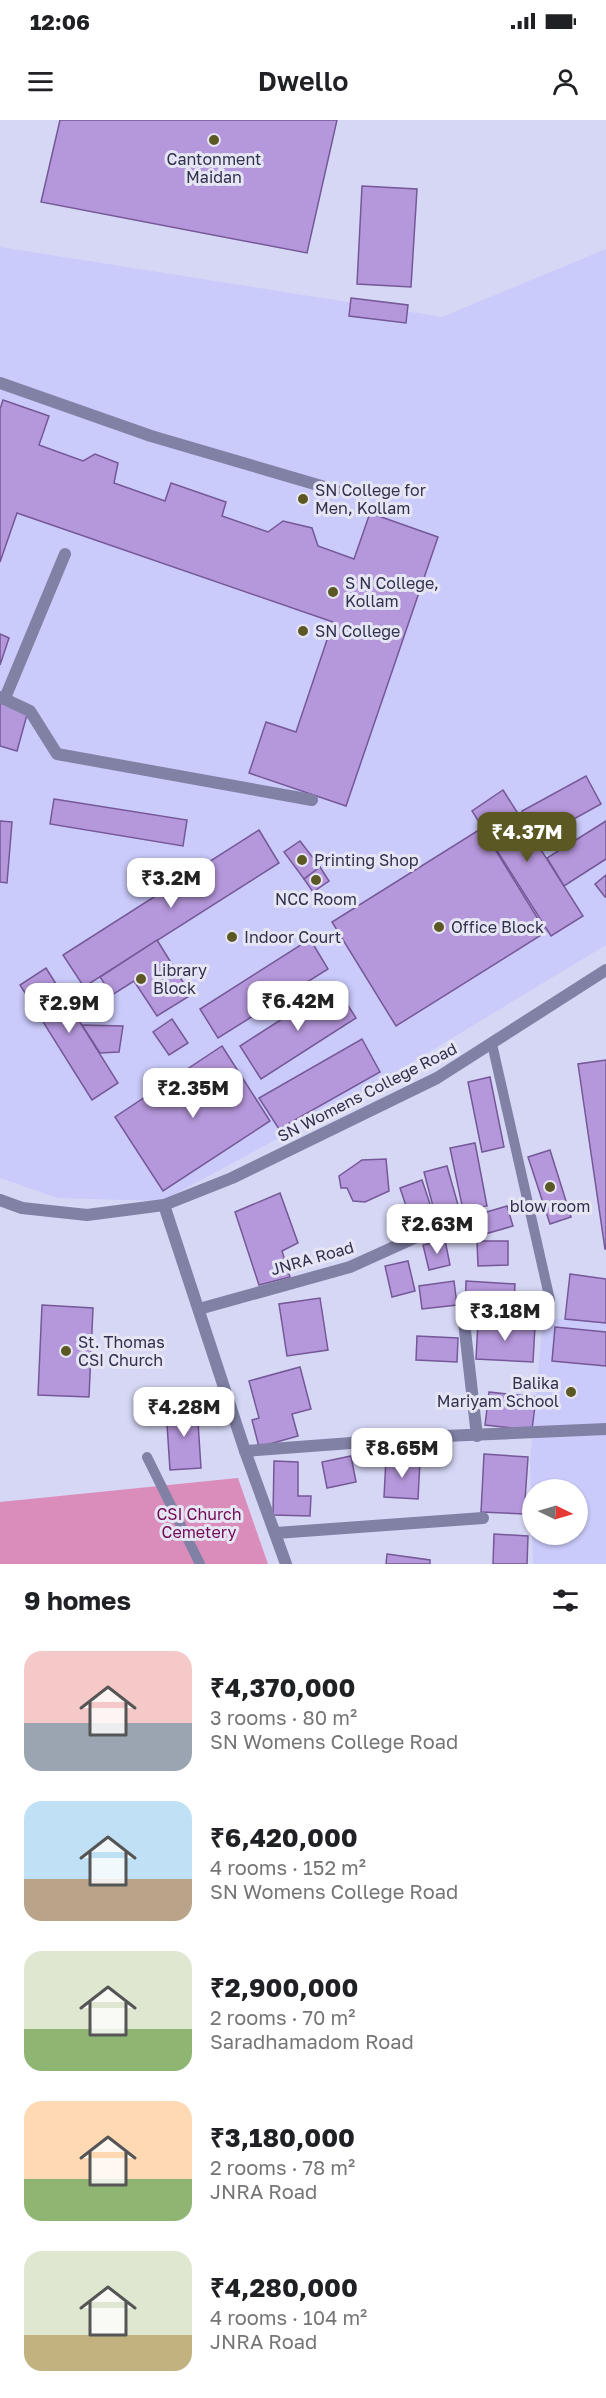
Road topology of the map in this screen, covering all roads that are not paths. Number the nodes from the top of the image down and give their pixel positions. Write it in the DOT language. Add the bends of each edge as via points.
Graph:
graph roads {
  1 [pos="0,383"];
  2 [pos="335,490"];
  3 [pos="65,554"];
  4 [pos="3,697"];
  5 [pos="312,800"];
  6 [pos="606,970"];
  7 [pos="492,1044"];
  8 [pos="0,1200"];
  9 [pos="164,1204"];
  10 [pos="465,1215"];
  11 [pos="550,1300"];
  12 [pos="199,1309"];
  13 [pos="464,1322"];
  14 [pos="606,1429"];
  15 [pos="477,1436"];
  16 [pos="245,1451"];
  17 [pos="147,1456"];
  18 [pos="483,1518"];
  19 [pos="276,1533"];
  20 [pos="200,1564"];
  21 [pos="286,1564"];
  1 -- 2 [label="street" via="151,435"];
  3 -- 4 [label="street"];
  4 -- 5 [label="street" via="30,711 57,754"];
  6 -- 7 [label="street, SN Womens College Road"];
  7 -- 9 [label="street, SN Womens College Road" via="437,1078 232,1178"];
  7 -- 11 [label="lane"];
  8 -- 9 [label="street, SN Womens College Road" via="22,1208 87,1215"];
  9 -- 12 [label="street"];
  10 -- 12 [label="street, JNRA Road" via="350,1267"];
  12 -- 16 [label="street"];
  13 -- 15 [label="street"];
  14 -- 15 [label="street"];
  15 -- 16 [label="street"];
  16 -- 19 [label="street"];
  17 -- 20 [label="lane"];
  18 -- 19 [label="street"];
  19 -- 21 [label="street"];
}
